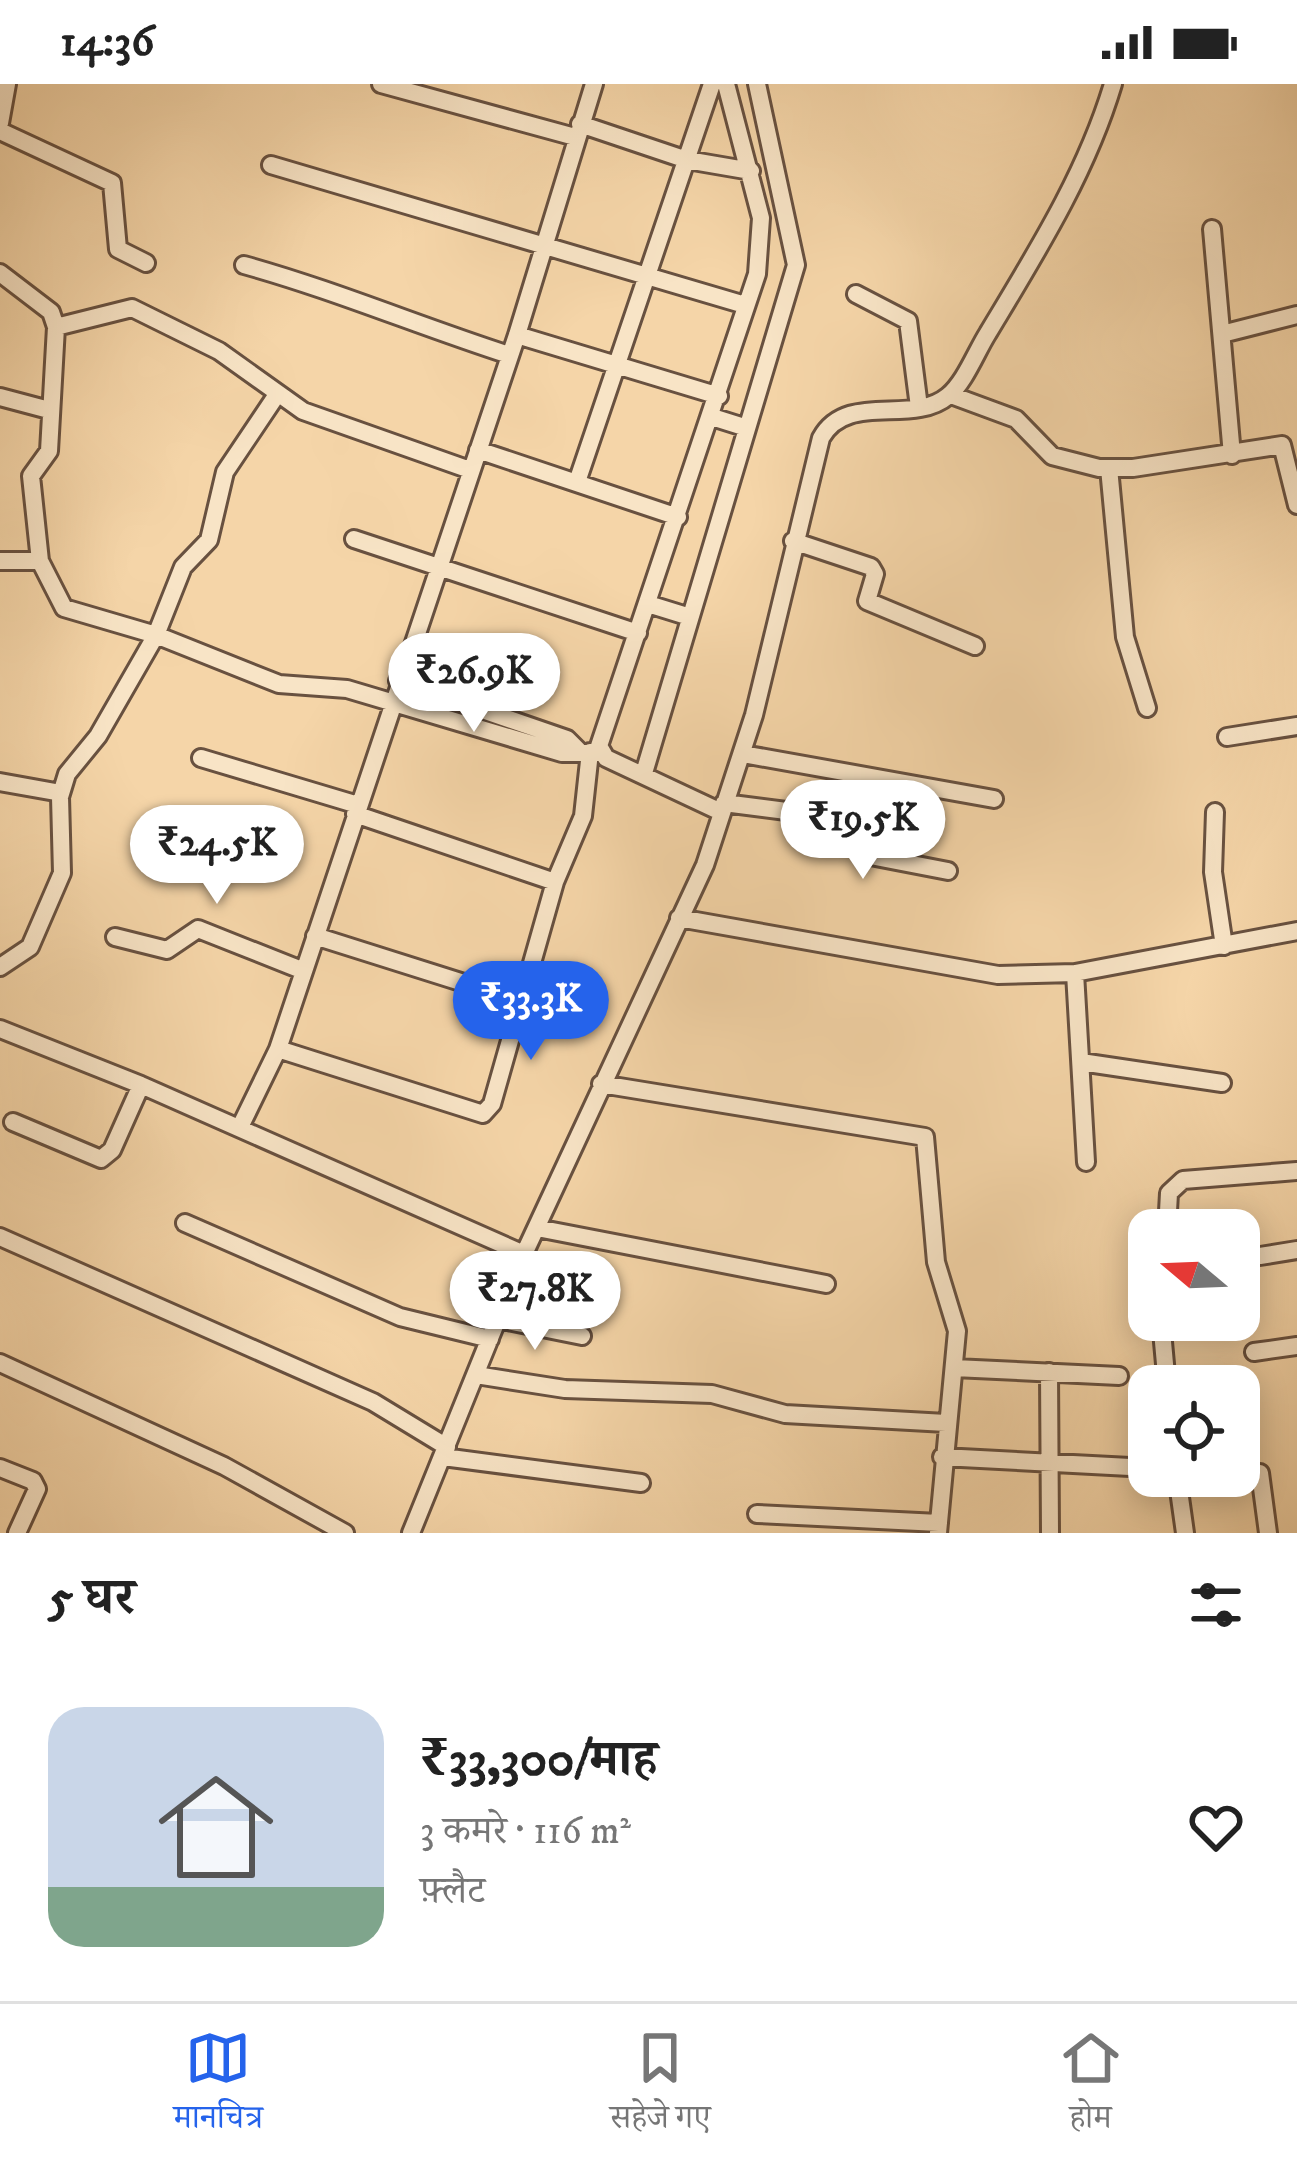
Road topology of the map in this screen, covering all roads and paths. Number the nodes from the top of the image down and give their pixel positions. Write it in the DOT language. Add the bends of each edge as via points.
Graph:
graph roads {
  1 [pos="7,84"];
  2 [pos="381,84"];
  3 [pos="594,84"];
  4 [pos="712,84"];
  5 [pos="725,84"];
  6 [pos="757,84"];
  7 [pos="1113,84"];
  8 [pos="0,127"];
  9 [pos="578,130"];
  10 [pos="686,160"];
  11 [pos="271,165"];
  12 [pos="751,171"];
  13 [pos="1212,229"];
  14 [pos="544,246"];
  15 [pos="146,263"];
  16 [pos="244,265"];
  17 [pos="0,273"];
  18 [pos="648,273"];
  19 [pos="856,294"];
  20 [pos="745,305"];
  21 [pos="1297,315"];
  22 [pos="56,327"];
  23 [pos="517,334"];
  24 [pos="1222,334"];
  25 [pos="509,355"];
  26 [pos="617,367"];
  27 [pos="950,394"];
  28 [pos="276,396"];
  29 [pos="719,396"];
  30 [pos="0,397"];
  31 [pos="919,407"];
  32 [pos="50,410"];
  33 [pos="729,422"];
  34 [pos="478,449"];
  35 [pos="1232,455"];
  36 [pos="1109,468"];
  37 [pos="470,470"];
  38 [pos="577,482"];
  39 [pos="1297,505"];
  40 [pos="678,517"];
  41 [pos="354,539"];
  42 [pos="793,541"];
  43 [pos="0,561"];
  44 [pos="40,562"];
  45 [pos="435,567"];
  46 [pos="669,611"];
  47 [pos="638,633"];
  48 [pos="156,635"];
  49 [pos="975,646"];
  50 [pos="398,681"];
  51 [pos="392,700"];
  52 [pos="1148,708"];
  53 [pos="1297,726"];
  54 [pos="1227,737"];
  55 [pos="589,752"];
  56 [pos="743,754"];
  57 [pos="201,758"];
  58 [pos="644,772"];
  59 [pos="0,782"];
  60 [pos="61,793"];
  61 [pos="994,799"];
  62 [pos="723,807"];
  63 [pos="357,810"];
  64 [pos="1215,812"];
  65 [pos="862,820"];
  66 [pos="911,827"];
  67 [pos="948,871"];
  68 [pos="555,882"];
  69 [pos="679,918"];
  70 [pos="1297,931"];
  71 [pos="315,936"];
  72 [pos="115,937"];
  73 [pos="1224,946"];
  74 [pos="0,967"];
  75 [pos="304,971"];
  76 [pos="1075,973"];
  77 [pos="521,1001"];
  78 [pos="0,1029"];
  79 [pos="278,1049"];
  80 [pos="1082,1062"];
  81 [pos="1222,1083"];
  82 [pos="141,1084"];
  83 [pos="601,1084"];
  84 [pos="13,1122"];
  85 [pos="240,1127"];
  86 [pos="1086,1162"];
  87 [pos="1297,1171"];
  88 [pos="1170,1209"];
  89 [pos="185,1222"];
  90 [pos="537,1228"];
  91 [pos="0,1237"];
  92 [pos="1297,1250"];
  93 [pos="524,1254"];
  94 [pos="1260,1256"];
  95 [pos="826,1284"];
  96 [pos="498,1319"];
  97 [pos="582,1336"];
  98 [pos="490,1339"];
  99 [pos="1297,1346"];
  100 [pos="1254,1352"];
  101 [pos="0,1363"];
  102 [pos="954,1368"];
  103 [pos="1048,1372"];
  104 [pos="476,1375"];
  105 [pos="1119,1376"];
  106 [pos="946,1423"];
  107 [pos="445,1452"];
  108 [pos="942,1457"];
  109 [pos="1049,1465"];
  110 [pos="0,1468"];
  111 [pos="1128,1468"];
  112 [pos="1260,1473"];
  113 [pos="641,1483"];
  114 [pos="1180,1497"];
  115 [pos="757,1514"];
  116 [pos="939,1528"];
  117 [pos="17,1533"];
  118 [pos="345,1533"];
  119 [pos="411,1533"];
  120 [pos="1050,1533"];
  121 [pos="1185,1533"];
  122 [pos="1268,1533"];
  1 -- 8 [label="street"];
  2 -- 9 [label="street"];
  3 -- 9 [label="street"];
  4 -- 10 [label="street"];
  5 -- 12 [label="street"];
  6 -- 33 [label="street" via="796,265"];
  7 -- 27 [label="street" via="1055,222"];
  8 -- 15 [label="street" via="112,183 118,249"];
  9 -- 10 [label="street"];
  9 -- 14 [label="street"];
  10 -- 12 [label="street"];
  10 -- 18 [label="street"];
  11 -- 14 [label="street"];
  12 -- 20 [label="street" via="761,244"];
  13 -- 24 [label="street"];
  14 -- 18 [label="street"];
  14 -- 23 [label="street"];
  16 -- 25 [label="street"];
  17 -- 22 [label="street" via="51,312"];
  18 -- 20 [label="street"];
  18 -- 26 [label="street"];
  19 -- 31 [label="street" via="908,321"];
  20 -- 29 [label="street"];
  21 -- 24 [label="street"];
  22 -- 28 [label="street" via="132,308 219,351"];
  22 -- 32 [label="street"];
  23 -- 25 [label="street"];
  23 -- 26 [label="street"];
  24 -- 35 [label="street"];
  25 -- 34 [label="street"];
  26 -- 29 [label="street"];
  26 -- 38 [label="street"];
  27 -- 31 [label="street"];
  27 -- 36 [label="street" via="1016,418 1052,456"];
  28 -- 37 [label="street"];
  28 -- 48 [label="street" via="225,472 214,530 183,567"];
  29 -- 33 [label="street"];
  30 -- 32 [label="street"];
  31 -- 42 [label="street" via="854,413 826,428"];
  32 -- 44 [label="street" via="49,451 31,476"];
  33 -- 40 [label="street"];
  33 -- 46 [label="street"];
  34 -- 37 [label="street"];
  34 -- 38 [label="street"];
  35 -- 36 [label="street"];
  35 -- 39 [label="street" via="1282,446"];
  36 -- 52 [label="street" via="1125,637"];
  37 -- 45 [label="street"];
  38 -- 40 [label="street"];
  40 -- 46 [label="street"];
  41 -- 45 [label="street"];
  42 -- 49 [label="street" via="871,566 867,601"];
  42 -- 56 [label="street"];
  43 -- 44 [label="street"];
  44 -- 48 [label="street" via="71,613"];
  45 -- 47 [label="street"];
  45 -- 50 [label="street"];
  46 -- 47 [label="street"];
  46 -- 58 [label="street"];
  47 -- 55 [label="street"];
  48 -- 51 [label="street" via="279,684 325,684"];
  48 -- 60 [label="street"];
  50 -- 51 [label="street"];
  50 -- 55 [label="street"];
  51 -- 55 [label="street" via="562,753"];
  51 -- 63 [label="street"];
  53 -- 54 [label="street"];
  55 -- 58 [label="street"];
  55 -- 68 [label="street" via="583,816"];
  56 -- 61 [label="street"];
  56 -- 62 [label="street"];
  57 -- 63 [label="street"];
  58 -- 62 [label="street"];
  59 -- 60 [label="street"];
  60 -- 74 [label="street" via="62,873 30,947"];
  62 -- 65 [label="street"];
  62 -- 69 [label="street"];
  63 -- 68 [label="street"];
  63 -- 71 [label="street"];
  64 -- 73 [label="street" via="1213,872"];
  65 -- 66 [label="street"];
  65 -- 67 [label="street" via="860,854"];
  68 -- 77 [label="street"];
  69 -- 76 [label="street" via="970,971"];
  69 -- 83 [label="street"];
  70 -- 73 [label="street"];
  71 -- 75 [label="street"];
  71 -- 77 [label="street"];
  72 -- 75 [label="street" via="167,950 198,929"];
  73 -- 76 [label="street"];
  75 -- 79 [label="street"];
  76 -- 80 [label="street"];
  77 -- 79 [label="street" via="493,1104 483,1114"];
  78 -- 82 [label="street"];
  79 -- 85 [label="street"];
  80 -- 81 [label="street"];
  80 -- 86 [label="street"];
  82 -- 84 [label="street" via="101,1159"];
  82 -- 85 [label="street"];
  83 -- 90 [label="street"];
  83 -- 102 [label="street" via="925,1137 936,1262 957,1331"];
  85 -- 93 [label="street"];
  87 -- 88 [label="street" via="1174,1184"];
  89 -- 98 [label="street" via="416,1323"];
  90 -- 93 [label="street"];
  90 -- 95 [label="street"];
  91 -- 107 [label="street" via="374,1402"];
  92 -- 94 [label="street"];
  93 -- 96 [label="street"];
  96 -- 97 [label="street"];
  96 -- 98 [label="street"];
  98 -- 104 [label="street"];
  99 -- 100 [label="street"];
  101 -- 118 [label="street"];
  102 -- 103 [label="street"];
  102 -- 106 [label="street"];
  103 -- 105 [label="street"];
  103 -- 109 [label="street"];
  104 -- 106 [label="street" via="565,1389 712,1394 785,1414"];
  104 -- 107 [label="street"];
  106 -- 108 [label="street"];
  107 -- 113 [label="street"];
  107 -- 119 [label="street"];
  108 -- 109 [label="street"];
  108 -- 116 [label="street"];
  109 -- 111 [label="street"];
  109 -- 120 [label="street"];
  110 -- 117 [label="street" via="37,1489"];
  112 -- 122 [label="street"];
  114 -- 121 [label="street"];
  115 -- 116 [label="street"];
}
